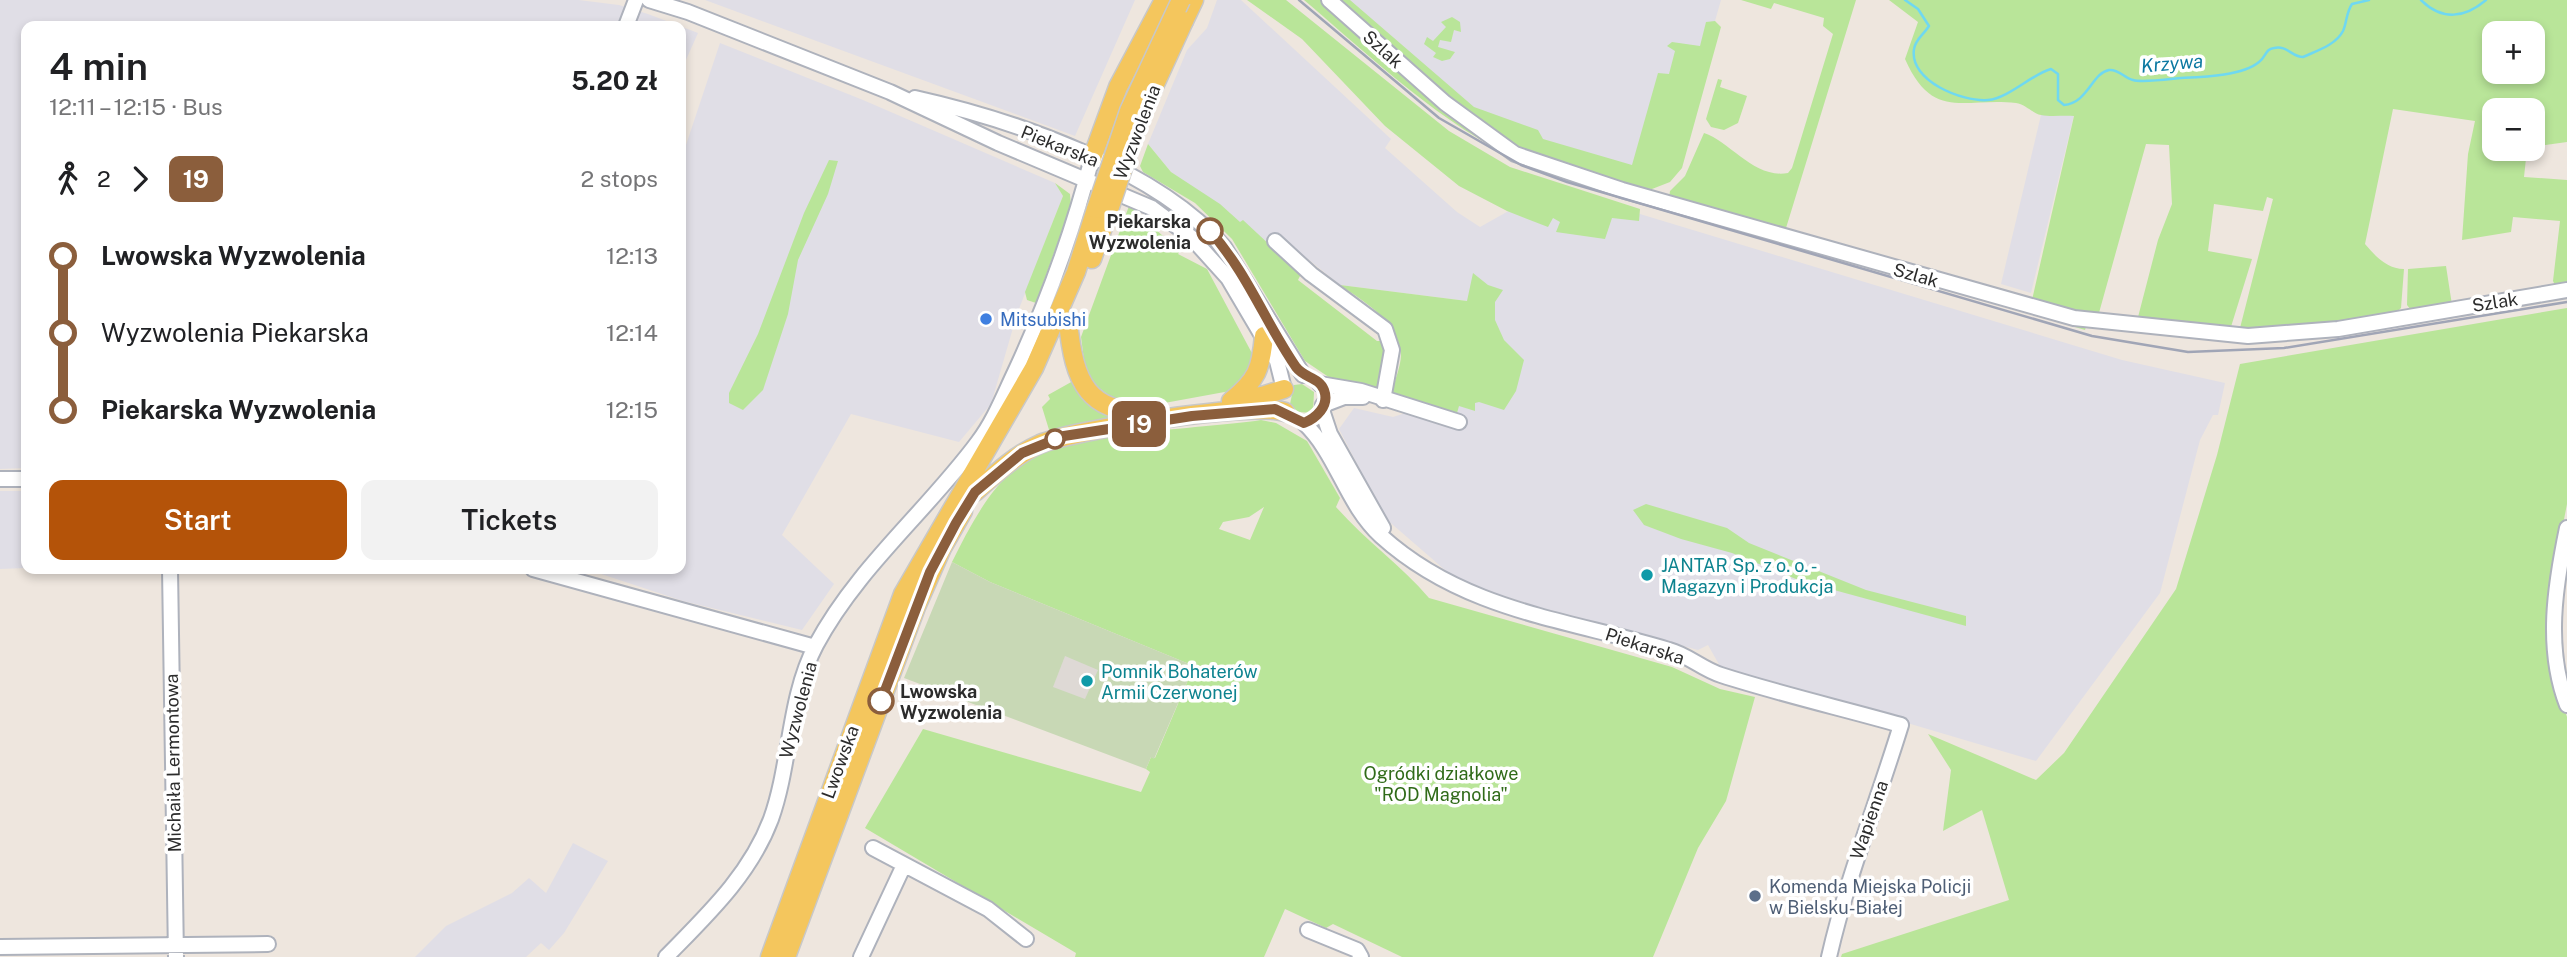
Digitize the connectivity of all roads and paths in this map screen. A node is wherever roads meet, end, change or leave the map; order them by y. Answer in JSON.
{"nodes":[{"id":1,"x":636,"y":0,"type":"edge"},
{"id":2,"x":649,"y":0,"type":"edge"},
{"id":3,"x":1164,"y":0,"type":"edge"},
{"id":4,"x":1181,"y":0,"type":"edge"},
{"id":5,"x":1194,"y":0,"type":"edge"},
{"id":6,"x":1329,"y":0,"type":"edge"},
{"id":7,"x":628,"y":21,"type":"edge"},
{"id":8,"x":890,"y":92,"type":"junction"},
{"id":9,"x":1092,"y":158,"type":"junction"},
{"id":10,"x":1086,"y":178,"type":"junction"},
{"id":11,"x":1102,"y":211,"type":"junction"},
{"id":12,"x":1275,"y":242,"type":"dead end"},
{"id":13,"x":2567,"y":290,"type":"edge"},
{"id":14,"x":1068,"y":322,"type":"junction"},
{"id":15,"x":1264,"y":336,"type":"junction"},
{"id":16,"x":1303,"y":375,"type":"junction"},
{"id":17,"x":1320,"y":384,"type":"junction"},
{"id":18,"x":1284,"y":389,"type":"junction"},
{"id":19,"x":1383,"y":400,"type":"junction"},
{"id":20,"x":1231,"y":401,"type":"junction"},
{"id":21,"x":1323,"y":407,"type":"junction"},
{"id":22,"x":1285,"y":412,"type":"junction"},
{"id":23,"x":1460,"y":422,"type":"dead end"},
{"id":24,"x":1304,"y":423,"type":"junction"},
{"id":25,"x":979,"y":441,"type":"junction"},
{"id":26,"x":981,"y":461,"type":"joint"},
{"id":27,"x":21,"y":479,"type":"edge"},
{"id":28,"x":0,"y":480,"type":"edge"},
{"id":29,"x":975,"y":492,"type":"junction"},
{"id":30,"x":2567,"y":528,"type":"edge"},
{"id":31,"x":1399,"y":548,"type":"junction"},
{"id":32,"x":919,"y":562,"type":"junction"},
{"id":33,"x":170,"y":574,"type":"edge"},
{"id":34,"x":551,"y":574,"type":"edge"},
{"id":35,"x":815,"y":647,"type":"junction"},
{"id":36,"x":2567,"y":705,"type":"edge"},
{"id":37,"x":1901,"y":725,"type":"joint"},
{"id":38,"x":873,"y":848,"type":"dead end"},
{"id":39,"x":904,"y":864,"type":"junction"},
{"id":40,"x":1308,"y":930,"type":"dead end"},
{"id":41,"x":1026,"y":939,"type":"dead end"},
{"id":42,"x":268,"y":944,"type":"dead end"},
{"id":43,"x":0,"y":947,"type":"edge"},
{"id":44,"x":94,"y":952,"type":"edge"},
{"id":45,"x":176,"y":952,"type":"edge"},
{"id":46,"x":666,"y":957,"type":"edge"},
{"id":47,"x":770,"y":957,"type":"edge"},
{"id":48,"x":786,"y":957,"type":"edge"},
{"id":49,"x":861,"y":957,"type":"edge"},
{"id":50,"x":1361,"y":957,"type":"edge"},
{"id":51,"x":1829,"y":957,"type":"edge"}],
"edges":[{"from":1,"to":7,"type":"street"},
{"from":2,"to":8,"type":"street","name":"Piekarska"},
{"from":3,"to":9,"type":"main road"},
{"from":4,"to":11,"type":"main road","name":"Wyzwolenia","bridge":true},
{"from":5,"to":11,"type":"main road","name":"Wyzwolenia","bridge":true},
{"from":6,"to":13,"type":"street","name":"Szlak"},
{"from":8,"to":9,"type":"street","name":"Piekarska"},
{"from":8,"to":10,"type":"street","name":"Piekarska"},
{"from":9,"to":10,"type":"street","name":"Wyzwolenia"},
{"from":9,"to":16,"type":"street","name":"Piekarska"},
{"from":10,"to":15,"type":"street","name":"Piekarska"},
{"from":10,"to":25,"type":"street","name":"Wyzwolenia"},
{"from":11,"to":14,"type":"main road","name":"Wyzwolenia"},
{"from":11,"to":26,"type":"main road","name":"Wyzwolenia"},
{"from":12,"to":19,"type":"street"},
{"from":14,"to":20,"type":"main road"},
{"from":14,"to":29,"type":"main road","name":"Wyzwolenia"},
{"from":15,"to":18,"type":"street","name":"Piekarska"},
{"from":15,"to":20,"type":"main road"},
{"from":16,"to":17,"type":"street"},
{"from":16,"to":18,"type":"street"},
{"from":17,"to":19,"type":"street"},
{"from":17,"to":21,"type":"street"},
{"from":18,"to":20,"type":"main road"},
{"from":18,"to":22,"type":"street"},
{"from":19,"to":21,"type":"street"},
{"from":19,"to":23,"type":"street"},
{"from":21,"to":24,"type":"street"},
{"from":21,"to":31,"type":"street","name":"Piekarska"},
{"from":22,"to":24,"type":"street"},
{"from":22,"to":29,"type":"main road"},
{"from":24,"to":31,"type":"street","name":"Piekarska"},
{"from":25,"to":32,"type":"main road"},
{"from":25,"to":35,"type":"street","name":"Wyzwolenia"},
{"from":26,"to":32,"type":"main road","name":"Lwowska"},
{"from":27,"to":28,"type":"street"},
{"from":29,"to":48,"type":"main road","name":"Lwowska"},
{"from":30,"to":36,"type":"street"},
{"from":31,"to":37,"type":"street","name":"Piekarska"},
{"from":32,"to":47,"type":"main road","name":"Lwowska"},
{"from":33,"to":45,"type":"street","name":"Michaiła Lermontowa"},
{"from":34,"to":35,"type":"street"},
{"from":35,"to":46,"type":"street","name":"Wyzwolenia"},
{"from":37,"to":51,"type":"street","name":"Wapienna"},
{"from":38,"to":39,"type":"street"},
{"from":39,"to":41,"type":"street"},
{"from":39,"to":49,"type":"street"},
{"from":40,"to":50,"type":"street"},
{"from":42,"to":45,"type":"street"},
{"from":43,"to":44,"type":"street"},
{"from":44,"to":45,"type":"street"}]}
